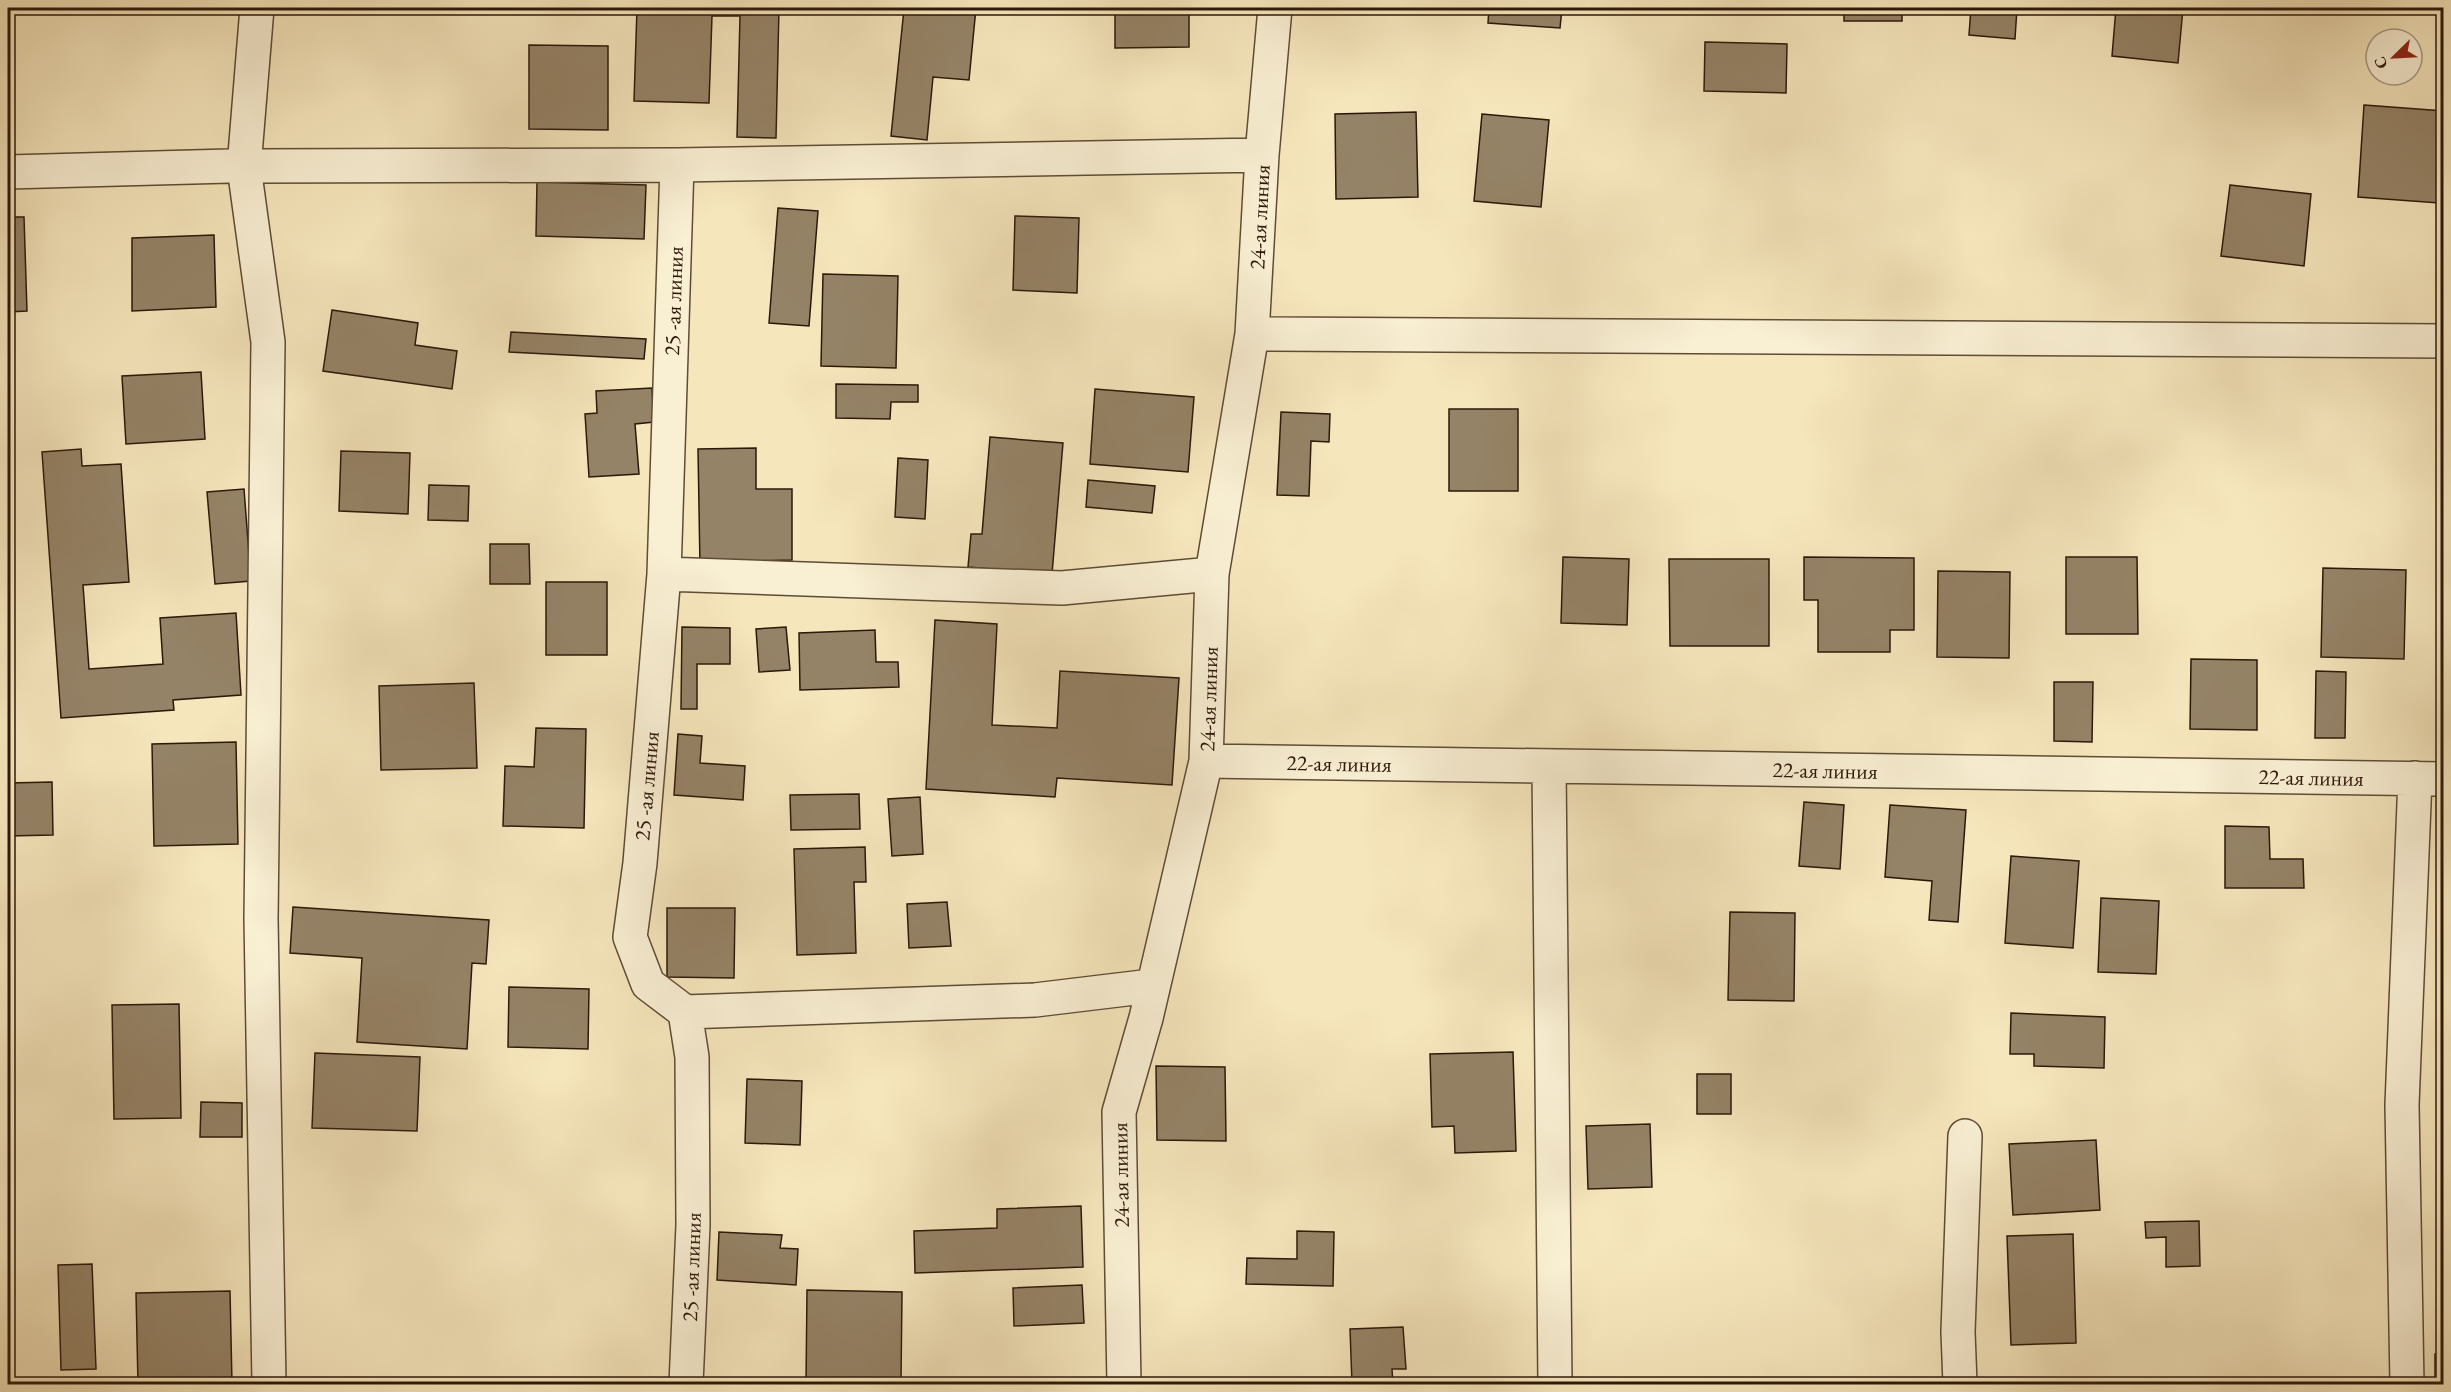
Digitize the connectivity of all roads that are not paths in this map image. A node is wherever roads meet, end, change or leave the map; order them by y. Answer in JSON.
{"nodes":[{"id":1,"x":257,"y":8,"type":"edge"},
{"id":2,"x":1275,"y":8,"type":"edge"},
{"id":3,"x":1262,"y":155,"type":"junction"},
{"id":4,"x":677,"y":165,"type":"junction"},
{"id":5,"x":244,"y":167,"type":"junction"},
{"id":6,"x":8,"y":172,"type":"edge"},
{"id":7,"x":1252,"y":334,"type":"junction"},
{"id":8,"x":2444,"y":340,"type":"edge"},
{"id":9,"x":664,"y":574,"type":"junction"},
{"id":10,"x":1212,"y":574,"type":"junction"},
{"id":11,"x":1206,"y":761,"type":"junction"},
{"id":12,"x":1549,"y":766,"type":"junction"},
{"id":13,"x":2429,"y":779,"type":"edge"},
{"id":14,"x":1151,"y":986,"type":"junction"},
{"id":15,"x":685,"y":1012,"type":"junction"},
{"id":16,"x":1965,"y":1136,"type":"dead end"},
{"id":17,"x":268,"y":1384,"type":"edge"},
{"id":18,"x":686,"y":1384,"type":"edge"},
{"id":19,"x":1124,"y":1384,"type":"edge"},
{"id":20,"x":1555,"y":1384,"type":"edge"},
{"id":21,"x":1960,"y":1384,"type":"edge"},
{"id":22,"x":2407,"y":1384,"type":"edge"}],
"edges":[{"from":1,"to":5,"type":"street"},
{"from":2,"to":3,"type":"street","name":"24-ая линия"},
{"from":3,"to":4,"type":"street"},
{"from":3,"to":7,"type":"street","name":"24-ая линия"},
{"from":4,"to":5,"type":"street"},
{"from":4,"to":9,"type":"street","name":"25 -ая линия"},
{"from":5,"to":6,"type":"street"},
{"from":5,"to":17,"type":"street"},
{"from":7,"to":8,"type":"street"},
{"from":7,"to":10,"type":"street","name":"24-ая линия"},
{"from":9,"to":10,"type":"street"},
{"from":9,"to":15,"type":"street","name":"25 -ая линия"},
{"from":10,"to":11,"type":"street","name":"24-ая линия"},
{"from":11,"to":12,"type":"street","name":"22-ая линия"},
{"from":11,"to":14,"type":"street","name":"24-ая линия"},
{"from":12,"to":13,"type":"street","name":"22-ая линия"},
{"from":12,"to":20,"type":"street"},
{"from":13,"to":22,"type":"street"},
{"from":14,"to":15,"type":"street"},
{"from":14,"to":19,"type":"street","name":"24-ая линия"},
{"from":15,"to":18,"type":"street","name":"25 -ая линия"},
{"from":16,"to":21,"type":"street"}]}
